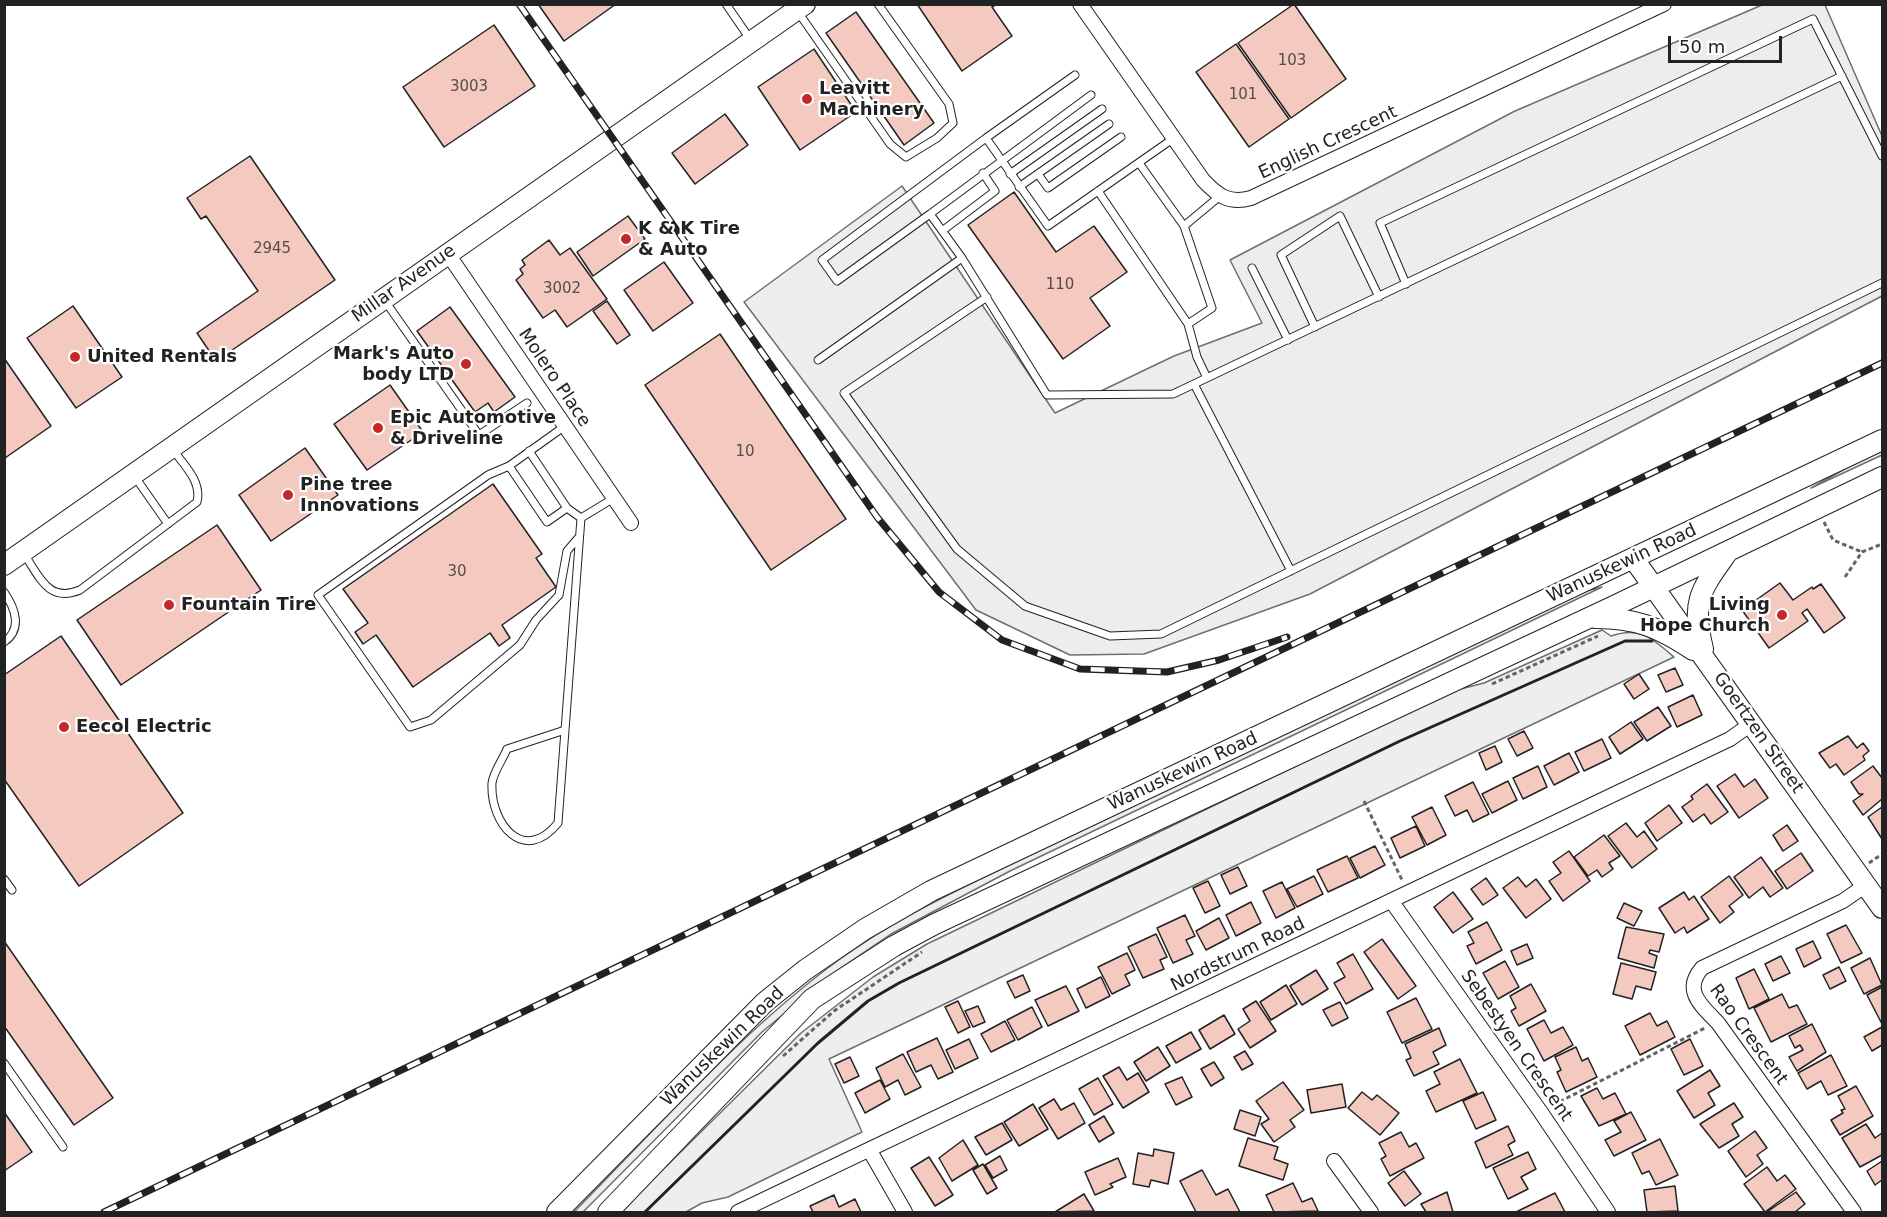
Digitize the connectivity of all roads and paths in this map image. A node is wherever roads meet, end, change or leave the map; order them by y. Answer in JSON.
{"nodes":[{"id":1,"x":726,"y":4,"type":"edge"},
{"id":2,"x":878,"y":4,"type":"edge"},
{"id":3,"x":1080,"y":4,"type":"edge"},
{"id":4,"x":1664,"y":4,"type":"edge"},
{"id":5,"x":801,"y":7,"type":"edge"},
{"id":6,"x":752,"y":41,"type":"junction"},
{"id":7,"x":1075,"y":75,"type":"dead end"},
{"id":8,"x":1842,"y":76,"type":"junction"},
{"id":9,"x":1091,"y":95,"type":"dead end"},
{"id":10,"x":1102,"y":109,"type":"dead end"},
{"id":11,"x":1109,"y":124,"type":"dead end"},
{"id":12,"x":1121,"y":137,"type":"dead end"},
{"id":13,"x":986,"y":138,"type":"junction"},
{"id":14,"x":1174,"y":138,"type":"junction"},
{"id":15,"x":1882,"y":156,"type":"edge"},
{"id":16,"x":1000,"y":160,"type":"junction"},
{"id":17,"x":1139,"y":163,"type":"junction"},
{"id":18,"x":983,"y":173,"type":"junction"},
{"id":19,"x":1010,"y":174,"type":"junction"},
{"id":20,"x":1038,"y":174,"type":"junction"},
{"id":21,"x":1019,"y":187,"type":"junction"},
{"id":22,"x":1098,"y":191,"type":"junction"},
{"id":23,"x":1220,"y":196,"type":"junction"},
{"id":24,"x":930,"y":214,"type":"junction"},
{"id":25,"x":1184,"y":226,"type":"junction"},
{"id":26,"x":942,"y":231,"type":"junction"},
{"id":27,"x":448,"y":254,"type":"junction"},
{"id":28,"x":962,"y":258,"type":"junction"},
{"id":29,"x":1252,"y":268,"type":"dead end"},
{"id":30,"x":1882,"y":283,"type":"edge"},
{"id":31,"x":1406,"y":284,"type":"junction"},
{"id":32,"x":987,"y":297,"type":"junction"},
{"id":33,"x":1379,"y":297,"type":"junction"},
{"id":34,"x":383,"y":299,"type":"junction"},
{"id":35,"x":1188,"y":324,"type":"junction"},
{"id":36,"x":1315,"y":327,"type":"junction"},
{"id":37,"x":1288,"y":340,"type":"junction"},
{"id":38,"x":818,"y":360,"type":"dead end"},
{"id":39,"x":1207,"y":378,"type":"junction"},
{"id":40,"x":1194,"y":384,"type":"junction"},
{"id":41,"x":527,"y":403,"type":"dead end"},
{"id":42,"x":565,"y":426,"type":"junction"},
{"id":43,"x":1882,"y":440,"type":"edge"},
{"id":44,"x":172,"y":448,"type":"junction"},
{"id":45,"x":529,"y":451,"type":"junction"},
{"id":46,"x":509,"y":466,"type":"junction"},
{"id":47,"x":134,"y":474,"type":"junction"},
{"id":48,"x":1882,"y":477,"type":"edge"},
{"id":49,"x":614,"y":498,"type":"junction"},
{"id":50,"x":567,"y":508,"type":"junction"},
{"id":51,"x":581,"y":518,"type":"junction"},
{"id":52,"x":1822,"y":519,"type":"dead end"},
{"id":53,"x":631,"y":523,"type":"dead end"},
{"id":54,"x":168,"y":524,"type":"junction"},
{"id":55,"x":579,"y":537,"type":"junction"},
{"id":56,"x":1882,"y":544,"type":"edge"},
{"id":57,"x":1729,"y":551,"type":"junction"},
{"id":58,"x":22,"y":552,"type":"junction"},
{"id":59,"x":1862,"y":552,"type":"junction"},
{"id":60,"x":1633,"y":558,"type":"junction"},
{"id":61,"x":4,"y":565,"type":"edge"},
{"id":62,"x":1292,"y":570,"type":"junction"},
{"id":63,"x":1845,"y":577,"type":"dead end"},
{"id":64,"x":1653,"y":587,"type":"junction"},
{"id":65,"x":4,"y":592,"type":"edge"},
{"id":66,"x":1588,"y":618,"type":"junction"},
{"id":67,"x":1601,"y":634,"type":"dead end"},
{"id":68,"x":4,"y":642,"type":"edge"},
{"id":69,"x":1705,"y":658,"type":"junction"},
{"id":70,"x":1487,"y":685,"type":"dead end"},
{"id":71,"x":1751,"y":724,"type":"junction"},
{"id":72,"x":565,"y":730,"type":"junction"},
{"id":73,"x":1364,"y":801,"type":"dead end"},
{"id":74,"x":4,"y":879,"type":"edge"},
{"id":75,"x":1866,"y":885,"type":"junction"},
{"id":76,"x":12,"y":890,"type":"dead end"},
{"id":77,"x":1410,"y":893,"type":"junction"},
{"id":78,"x":1392,"y":902,"type":"junction"},
{"id":79,"x":1882,"y":908,"type":"edge"},
{"id":80,"x":926,"y":950,"type":"dead end"},
{"id":81,"x":1703,"y":1028,"type":"dead end"},
{"id":82,"x":777,"y":1062,"type":"dead end"},
{"id":83,"x":4,"y":1063,"type":"edge"},
{"id":84,"x":1553,"y":1105,"type":"dead end"},
{"id":85,"x":63,"y":1147,"type":"dead end"},
{"id":86,"x":870,"y":1151,"type":"junction"},
{"id":87,"x":1334,"y":1161,"type":"dead end"},
{"id":88,"x":557,"y":1212,"type":"edge"},
{"id":89,"x":608,"y":1212,"type":"edge"},
{"id":90,"x":738,"y":1212,"type":"edge"},
{"id":91,"x":905,"y":1212,"type":"edge"},
{"id":92,"x":1371,"y":1212,"type":"edge"},
{"id":93,"x":1608,"y":1212,"type":"edge"},
{"id":94,"x":1854,"y":1212,"type":"edge"}],
"edges":[{"from":1,"to":6,"type":"lane"},
{"from":2,"to":5,"type":"lane"},
{"from":3,"to":14,"type":"street"},
{"from":4,"to":23,"type":"street","name":"English Crescent"},
{"from":5,"to":6,"type":"main road","name":"Millar Avenue"},
{"from":6,"to":27,"type":"main road","name":"Millar Avenue"},
{"from":7,"to":13,"type":"lane"},
{"from":8,"to":15,"type":"lane"},
{"from":8,"to":31,"type":"lane"},
{"from":8,"to":31,"type":"lane"},
{"from":9,"to":16,"type":"lane"},
{"from":10,"to":19,"type":"lane"},
{"from":11,"to":20,"type":"lane"},
{"from":12,"to":20,"type":"lane"},
{"from":13,"to":16,"type":"lane"},
{"from":13,"to":24,"type":"lane"},
{"from":14,"to":17,"type":"lane"},
{"from":14,"to":23,"type":"street"},
{"from":16,"to":18,"type":"lane"},
{"from":16,"to":19,"type":"lane"},
{"from":17,"to":22,"type":"lane"},
{"from":17,"to":25,"type":"lane"},
{"from":18,"to":24,"type":"lane"},
{"from":18,"to":26,"type":"lane"},
{"from":19,"to":21,"type":"lane"},
{"from":20,"to":21,"type":"lane"},
{"from":21,"to":22,"type":"lane"},
{"from":22,"to":35,"type":"lane"},
{"from":23,"to":25,"type":"lane"},
{"from":24,"to":26,"type":"lane"},
{"from":25,"to":35,"type":"lane"},
{"from":26,"to":28,"type":"lane"},
{"from":27,"to":34,"type":"main road","name":"Millar Avenue"},
{"from":27,"to":42,"type":"street","name":"Molero Place"},
{"from":28,"to":32,"type":"lane"},
{"from":28,"to":38,"type":"lane"},
{"from":29,"to":37,"type":"lane"},
{"from":30,"to":62,"type":"lane"},
{"from":31,"to":33,"type":"lane"},
{"from":32,"to":40,"type":"lane"},
{"from":32,"to":62,"type":"lane"},
{"from":33,"to":36,"type":"lane"},
{"from":33,"to":36,"type":"lane"},
{"from":34,"to":41,"type":"lane"},
{"from":34,"to":44,"type":"main road","name":"Millar Avenue"},
{"from":35,"to":39,"type":"lane"},
{"from":36,"to":37,"type":"lane"},
{"from":37,"to":39,"type":"lane"},
{"from":39,"to":40,"type":"lane"},
{"from":40,"to":62,"type":"lane"},
{"from":42,"to":45,"type":"lane"},
{"from":42,"to":49,"type":"street","name":"Molero Place"},
{"from":43,"to":60,"type":"main road","name":"Wanuskewin Road"},
{"from":44,"to":47,"type":"main road","name":"Millar Avenue"},
{"from":44,"to":54,"type":"lane"},
{"from":45,"to":46,"type":"lane"},
{"from":45,"to":50,"type":"lane"},
{"from":46,"to":50,"type":"lane"},
{"from":46,"to":55,"type":"lane"},
{"from":47,"to":54,"type":"lane"},
{"from":47,"to":58,"type":"main road","name":"Millar Avenue"},
{"from":48,"to":57,"type":"main road","name":"Wanuskewin Road"},
{"from":49,"to":51,"type":"lane"},
{"from":49,"to":53,"type":"street","name":"Molero Place"},
{"from":50,"to":51,"type":"lane"},
{"from":51,"to":55,"type":"lane"},
{"from":52,"to":59,"type":"path"},
{"from":54,"to":58,"type":"lane"},
{"from":55,"to":72,"type":"lane"},
{"from":56,"to":59,"type":"path"},
{"from":57,"to":64,"type":"main road","name":"Wanuskewin Road"},
{"from":57,"to":69,"type":"main road"},
{"from":58,"to":61,"type":"main road","name":"Millar Avenue"},
{"from":59,"to":63,"type":"path"},
{"from":60,"to":64,"type":"main road","name":"Goertzen Street"},
{"from":60,"to":88,"type":"main road","name":"Wanuskewin Road"},
{"from":64,"to":66,"type":"main road","name":"Wanuskewin Road"},
{"from":64,"to":69,"type":"main road","name":"Goertzen Street"},
{"from":65,"to":68,"type":"lane"},
{"from":66,"to":69,"type":"main road"},
{"from":66,"to":89,"type":"main road","name":"Wanuskewin Road"},
{"from":67,"to":70,"type":"path"},
{"from":69,"to":71,"type":"main road","name":"Goertzen Street"},
{"from":71,"to":75,"type":"main road","name":"Goertzen Street"},
{"from":71,"to":77,"type":"street","name":"Nordstrum Road"},
{"from":72,"to":72,"type":"lane"},
{"from":73,"to":77,"type":"path"},
{"from":74,"to":76,"type":"lane"},
{"from":75,"to":79,"type":"main road","name":"Goertzen Street"},
{"from":75,"to":94,"type":"street","name":"Rao Crescent"},
{"from":77,"to":78,"type":"street","name":"Nordstrum Road"},
{"from":78,"to":86,"type":"street","name":"Nordstrum Road"},
{"from":78,"to":93,"type":"street","name":"Sebestyen Crescent"},
{"from":80,"to":82,"type":"path"},
{"from":81,"to":84,"type":"path"},
{"from":83,"to":85,"type":"lane"},
{"from":86,"to":90,"type":"street","name":"Nordstrum Road"},
{"from":86,"to":91,"type":"street"},
{"from":87,"to":92,"type":"street"}]}
